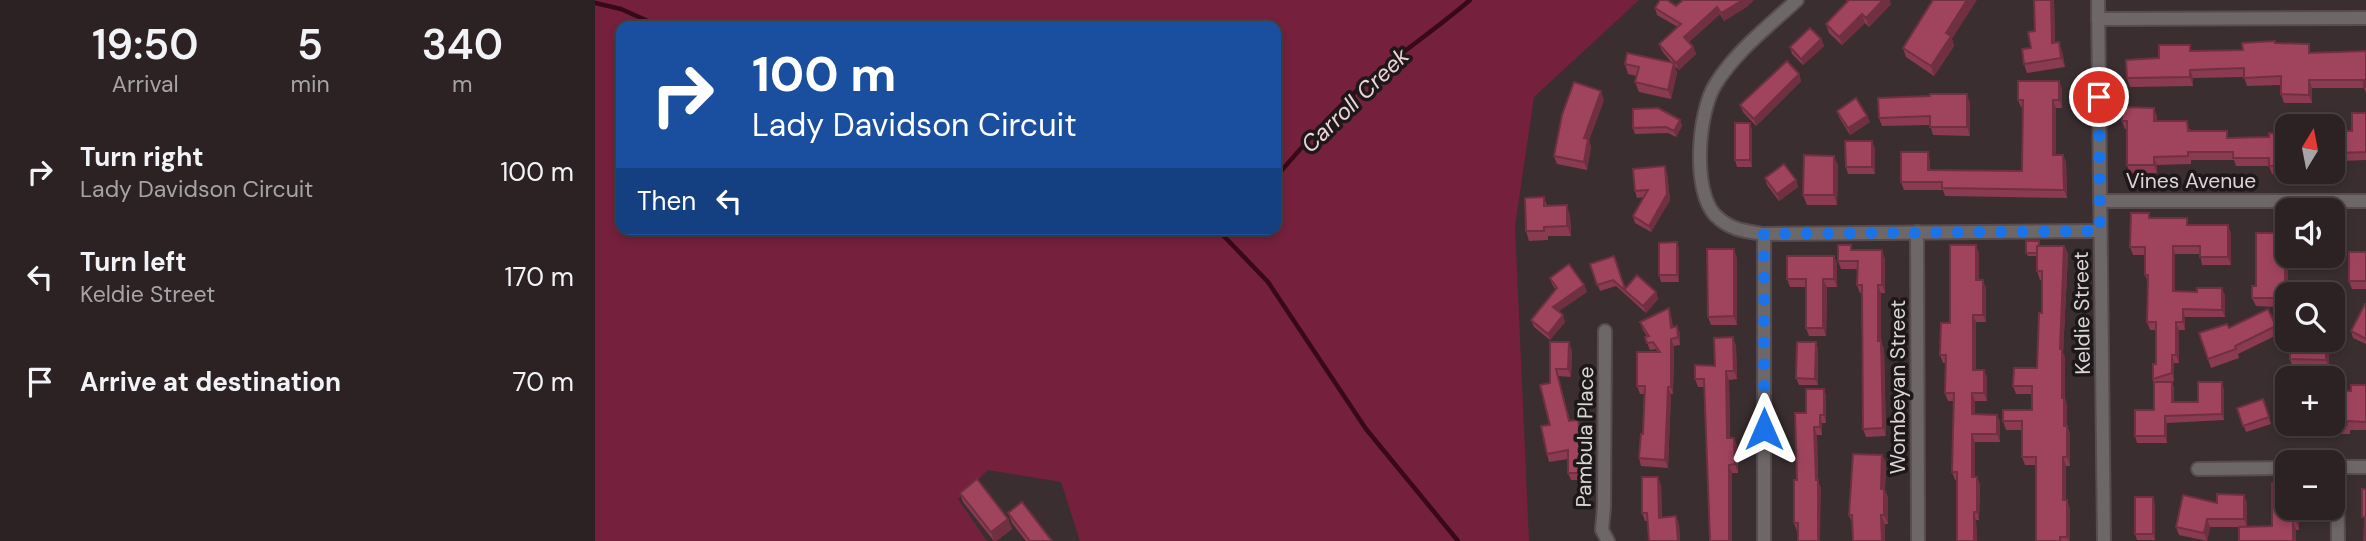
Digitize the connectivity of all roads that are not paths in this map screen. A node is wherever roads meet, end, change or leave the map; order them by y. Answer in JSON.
{"nodes":[{"id":1,"x":1797,"y":0,"type":"edge"},
{"id":2,"x":2098,"y":0,"type":"edge"},
{"id":3,"x":2366,"y":18,"type":"edge"},
{"id":4,"x":2098,"y":19,"type":"junction"},
{"id":5,"x":2100,"y":201,"type":"junction"},
{"id":6,"x":2366,"y":201,"type":"edge"},
{"id":7,"x":2100,"y":231,"type":"junction"},
{"id":8,"x":1917,"y":232,"type":"junction"},
{"id":9,"x":1764,"y":234,"type":"junction"},
{"id":10,"x":1605,"y":331,"type":"dead end"},
{"id":11,"x":2345,"y":467,"type":"edge"},
{"id":12,"x":2366,"y":467,"type":"edge"},
{"id":13,"x":2275,"y":468,"type":"edge"},
{"id":14,"x":2198,"y":469,"type":"dead end"},
{"id":15,"x":2337,"y":520,"type":"edge"},
{"id":16,"x":1608,"y":541,"type":"edge"},
{"id":17,"x":1763,"y":541,"type":"edge"},
{"id":18,"x":1917,"y":541,"type":"edge"},
{"id":19,"x":2103,"y":541,"type":"edge"},
{"id":20,"x":2338,"y":541,"type":"edge"}],
"edges":[{"from":1,"to":9,"type":"street"},
{"from":2,"to":4,"type":"street","name":"Keldie Street"},
{"from":3,"to":4,"type":"street"},
{"from":4,"to":5,"type":"street","name":"Keldie Street"},
{"from":5,"to":6,"type":"street","name":"Vines Avenue"},
{"from":5,"to":7,"type":"street","name":"Keldie Street"},
{"from":7,"to":8,"type":"street"},
{"from":7,"to":19,"type":"street","name":"Keldie Street"},
{"from":8,"to":9,"type":"street"},
{"from":8,"to":18,"type":"street","name":"Wombeyan Street"},
{"from":9,"to":17,"type":"street"},
{"from":10,"to":16,"type":"street","name":"Pambula Place"},
{"from":11,"to":12,"type":"street"},
{"from":13,"to":14,"type":"street"},
{"from":15,"to":20,"type":"street"}]}
